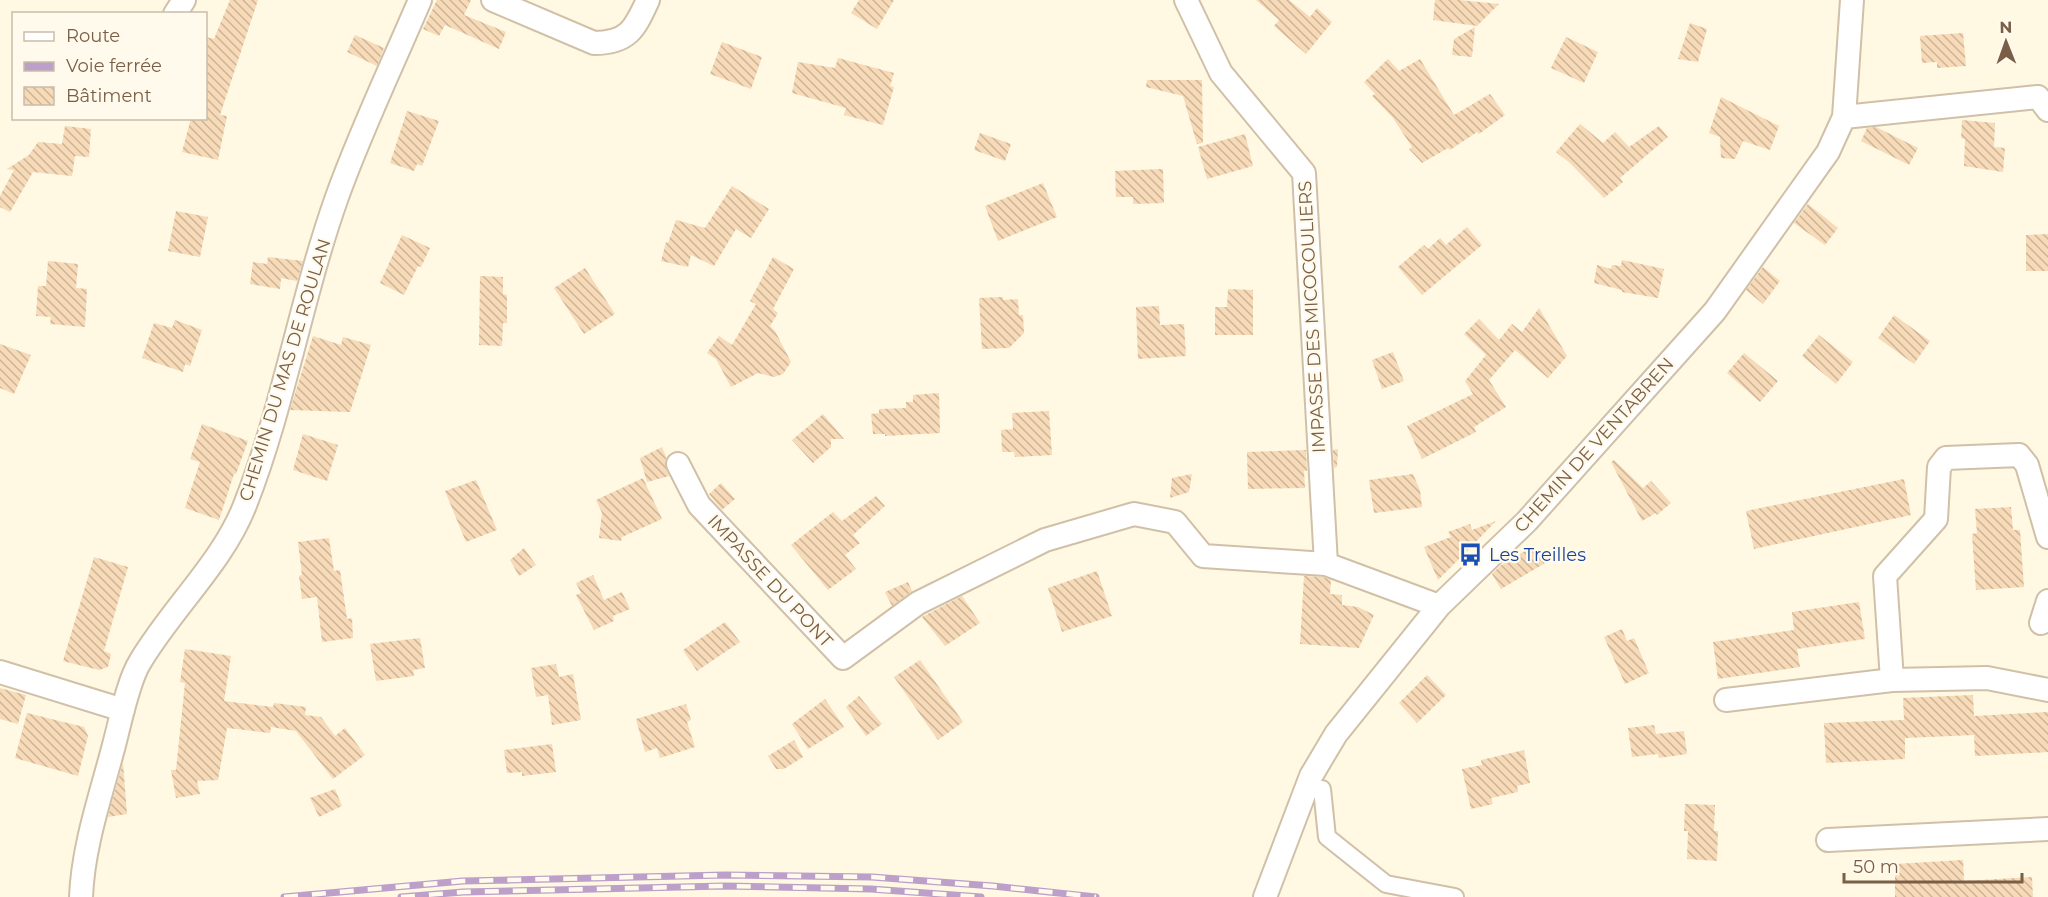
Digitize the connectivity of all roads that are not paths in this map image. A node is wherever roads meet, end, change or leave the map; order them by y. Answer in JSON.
{"nodes":[{"id":1,"x":420,"y":0,"type":"edge"},
{"id":2,"x":493,"y":0,"type":"edge"},
{"id":3,"x":648,"y":0,"type":"edge"},
{"id":4,"x":1186,"y":0,"type":"edge"},
{"id":5,"x":1852,"y":0,"type":"edge"},
{"id":6,"x":2048,"y":110,"type":"edge"},
{"id":7,"x":1844,"y":117,"type":"junction"},
{"id":8,"x":678,"y":464,"type":"dead end"},
{"id":9,"x":2048,"y":537,"type":"edge"},
{"id":10,"x":1326,"y":564,"type":"junction"},
{"id":11,"x":2048,"y":601,"type":"edge"},
{"id":12,"x":1439,"y":606,"type":"junction"},
{"id":13,"x":2041,"y":623,"type":"dead end"},
{"id":14,"x":0,"y":672,"type":"edge"},
{"id":15,"x":1892,"y":680,"type":"junction"},
{"id":16,"x":2048,"y":690,"type":"edge"},
{"id":17,"x":1726,"y":700,"type":"dead end"},
{"id":18,"x":123,"y":710,"type":"junction"},
{"id":19,"x":1322,"y":789,"type":"dead end"},
{"id":20,"x":2048,"y":829,"type":"edge"},
{"id":21,"x":1828,"y":840,"type":"dead end"},
{"id":22,"x":81,"y":897,"type":"edge"},
{"id":23,"x":1265,"y":897,"type":"edge"},
{"id":24,"x":1455,"y":897,"type":"edge"}],
"edges":[{"from":1,"to":18,"type":"street","name":"CHEMIN DU MAS DE ROULAN"},
{"from":2,"to":3,"type":"street"},
{"from":4,"to":10,"type":"street","name":"IMPASSE DES MICOCOULIERS"},
{"from":5,"to":7,"type":"street","name":"CHEMIN DE VENTABREN"},
{"from":6,"to":7,"type":"street"},
{"from":7,"to":12,"type":"street","name":"CHEMIN DE VENTABREN"},
{"from":8,"to":10,"type":"street","name":"IMPASSE DU PONT"},
{"from":9,"to":15,"type":"street"},
{"from":10,"to":12,"type":"street","name":"IMPASSE DU PONT"},
{"from":11,"to":13,"type":"street"},
{"from":12,"to":23,"type":"street","name":"CHEMIN DE VENTABREN"},
{"from":14,"to":18,"type":"street"},
{"from":15,"to":16,"type":"street"},
{"from":15,"to":17,"type":"street"},
{"from":18,"to":22,"type":"street","name":"CHEMIN DU MAS DE ROULAN"},
{"from":19,"to":24,"type":"street"},
{"from":20,"to":21,"type":"street"}]}
